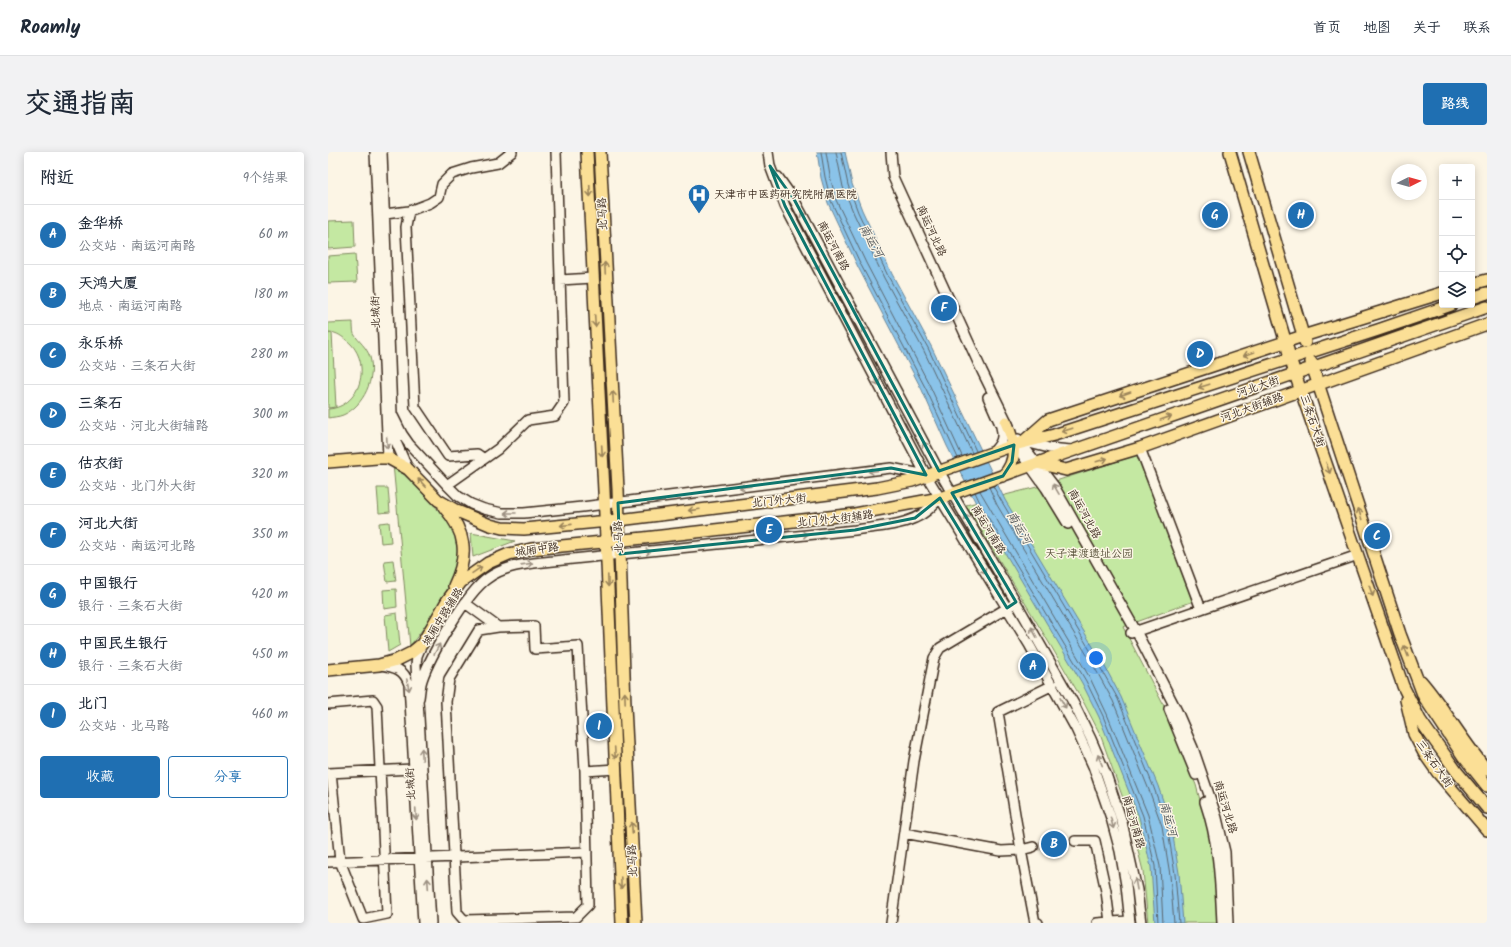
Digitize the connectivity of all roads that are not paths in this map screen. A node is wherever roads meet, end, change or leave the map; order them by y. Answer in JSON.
{"nodes":[{"id":1,"x":375,"y":152,"type":"edge"},
{"id":2,"x":382,"y":152,"type":"edge"},
{"id":3,"x":512,"y":152,"type":"edge"},
{"id":4,"x":556,"y":152,"type":"edge"},
{"id":5,"x":587,"y":152,"type":"edge"},
{"id":6,"x":600,"y":152,"type":"edge"},
{"id":7,"x":768,"y":152,"type":"edge"},
{"id":8,"x":885,"y":152,"type":"edge"},
{"id":9,"x":891,"y":152,"type":"edge"},
{"id":10,"x":1230,"y":152,"type":"edge"},
{"id":11,"x":1249,"y":152,"type":"edge"},
{"id":12,"x":770,"y":166,"type":"junction"},
{"id":13,"x":409,"y":211,"type":"junction"},
{"id":14,"x":385,"y":214,"type":"junction"},
{"id":15,"x":593,"y":278,"type":"junction"},
{"id":16,"x":560,"y":280,"type":"junction"},
{"id":17,"x":1487,"y":280,"type":"edge"},
{"id":18,"x":1475,"y":283,"type":"edge"},
{"id":19,"x":1487,"y":293,"type":"edge"},
{"id":20,"x":1439,"y":294,"type":"edge"},
{"id":21,"x":1475,"y":297,"type":"edge"},
{"id":22,"x":1487,"y":307,"type":"edge"},
{"id":23,"x":1442,"y":308,"type":"edge"},
{"id":24,"x":1487,"y":324,"type":"edge"},
{"id":25,"x":1305,"y":335,"type":"junction"},
{"id":26,"x":1357,"y":336,"type":"junction"},
{"id":27,"x":1281,"y":343,"type":"junction"},
{"id":28,"x":1308,"y":352,"type":"junction"},
{"id":29,"x":1254,"y":369,"type":"junction"},
{"id":30,"x":1302,"y":372,"type":"junction"},
{"id":31,"x":1260,"y":386,"type":"junction"},
{"id":32,"x":1301,"y":391,"type":"junction"},
{"id":33,"x":392,"y":414,"type":"junction"},
{"id":34,"x":1003,"y":423,"type":"junction"},
{"id":35,"x":1019,"y":441,"type":"junction"},
{"id":36,"x":1140,"y":448,"type":"junction"},
{"id":37,"x":1074,"y":450,"type":"junction"},
{"id":38,"x":993,"y":452,"type":"junction"},
{"id":39,"x":388,"y":458,"type":"junction"},
{"id":40,"x":484,"y":459,"type":"junction"},
{"id":41,"x":328,"y":462,"type":"edge"},
{"id":42,"x":1034,"y":464,"type":"junction"},
{"id":43,"x":408,"y":469,"type":"junction"},
{"id":44,"x":945,"y":469,"type":"junction"},
{"id":45,"x":926,"y":475,"type":"junction"},
{"id":46,"x":1003,"y":476,"type":"junction"},
{"id":47,"x":447,"y":486,"type":"junction"},
{"id":48,"x":956,"y":492,"type":"junction"},
{"id":49,"x":940,"y":498,"type":"junction"},
{"id":50,"x":438,"y":500,"type":"junction"},
{"id":51,"x":618,"y":503,"type":"junction"},
{"id":52,"x":604,"y":504,"type":"junction"},
{"id":53,"x":619,"y":520,"type":"junction"},
{"id":54,"x":605,"y":522,"type":"junction"},
{"id":55,"x":620,"y":541,"type":"junction"},
{"id":56,"x":606,"y":542,"type":"junction"},
{"id":57,"x":620,"y":554,"type":"junction"},
{"id":58,"x":1358,"y":555,"type":"junction"},
{"id":59,"x":606,"y":556,"type":"junction"},
{"id":60,"x":447,"y":601,"type":"junction"},
{"id":61,"x":1016,"y":602,"type":"junction"},
{"id":62,"x":465,"y":603,"type":"junction"},
{"id":63,"x":1007,"y":608,"type":"junction"},
{"id":64,"x":1200,"y":609,"type":"junction"},
{"id":65,"x":498,"y":627,"type":"junction"},
{"id":66,"x":1134,"y":632,"type":"junction"},
{"id":67,"x":422,"y":644,"type":"junction"},
{"id":68,"x":379,"y":665,"type":"junction"},
{"id":69,"x":328,"y":670,"type":"edge"},
{"id":70,"x":1415,"y":673,"type":"junction"},
{"id":71,"x":1053,"y":685,"type":"junction"},
{"id":72,"x":1403,"y":686,"type":"junction"},
{"id":73,"x":419,"y":698,"type":"junction"},
{"id":74,"x":328,"y":704,"type":"edge"},
{"id":75,"x":414,"y":769,"type":"junction"},
{"id":76,"x":616,"y":769,"type":"junction"},
{"id":77,"x":1487,"y":770,"type":"edge"},
{"id":78,"x":381,"y":771,"type":"junction"},
{"id":79,"x":585,"y":771,"type":"junction"},
{"id":80,"x":329,"y":773,"type":"edge"},
{"id":81,"x":1487,"y":786,"type":"edge"},
{"id":82,"x":631,"y":807,"type":"junction"},
{"id":83,"x":618,"y":808,"type":"junction"},
{"id":84,"x":1487,"y":808,"type":"edge"},
{"id":85,"x":1487,"y":830,"type":"edge"},
{"id":86,"x":904,"y":833,"type":"junction"},
{"id":87,"x":1075,"y":841,"type":"tunnel mouth"},
{"id":88,"x":1033,"y":847,"type":"tunnel mouth"},
{"id":89,"x":1021,"y":850,"type":"junction"},
{"id":90,"x":587,"y":852,"type":"junction"},
{"id":91,"x":454,"y":857,"type":"junction"},
{"id":92,"x":385,"y":858,"type":"junction"},
{"id":93,"x":423,"y":858,"type":"junction"},
{"id":94,"x":340,"y":861,"type":"junction"},
{"id":95,"x":328,"y":862,"type":"edge"},
{"id":96,"x":525,"y":921,"type":"edge"},
{"id":97,"x":1110,"y":922,"type":"edge"},
{"id":98,"x":1130,"y":922,"type":"edge"},
{"id":99,"x":423,"y":923,"type":"edge"},
{"id":100,"x":431,"y":923,"type":"edge"},
{"id":101,"x":622,"y":923,"type":"edge"},
{"id":102,"x":636,"y":923,"type":"edge"},
{"id":103,"x":891,"y":923,"type":"edge"},
{"id":104,"x":1038,"y":923,"type":"edge"},
{"id":105,"x":1098,"y":923,"type":"edge"},
{"id":106,"x":1141,"y":923,"type":"edge"},
{"id":107,"x":1222,"y":923,"type":"edge"},
{"id":108,"x":1228,"y":923,"type":"edge"}],
"edges":[{"from":1,"to":39,"type":"street","name":"北城街","one_way":true},
{"from":2,"to":14,"type":"street","name":"北城街"},
{"from":3,"to":13,"type":"street"},
{"from":4,"to":16,"type":"street"},
{"from":5,"to":15,"type":"main road","name":"北马路","one_way":true},
{"from":51,"to":6,"type":"main road","name":"北马路","one_way":true},
{"from":7,"to":12,"type":"street","name":"南运河南路"},
{"from":8,"to":34,"type":"street","name":"南运河北路"},
{"from":9,"to":34,"type":"street","name":"南运河北路"},
{"from":10,"to":27,"type":"main road","name":"三条石大街"},
{"from":11,"to":25,"type":"main road","name":"三条石大街"},
{"from":44,"to":12,"type":"street","name":"南运河南路","one_way":true},
{"from":12,"to":45,"type":"street","name":"南运河南路","one_way":true},
{"from":13,"to":14,"type":"street"},
{"from":13,"to":40,"type":"street"},
{"from":14,"to":33,"type":"street","name":"北城街"},
{"from":15,"to":16,"type":"street"},
{"from":15,"to":52,"type":"main road","name":"北马路","one_way":true},
{"from":16,"to":40,"type":"street"},
{"from":17,"to":18,"type":"main road"},
{"from":19,"to":21,"type":"main road"},
{"from":20,"to":25,"type":"main road"},
{"from":22,"to":30,"type":"main road","name":"河北大街"},
{"from":23,"to":26,"type":"main road","name":"河北大街"},
{"from":24,"to":30,"type":"main road"},
{"from":25,"to":26,"type":"main road"},
{"from":25,"to":27,"type":"main road"},
{"from":25,"to":28,"type":"main road","name":"三条石大街"},
{"from":25,"to":30,"type":"main road"},
{"from":26,"to":28,"type":"main road","name":"河北大街"},
{"from":27,"to":29,"type":"main road"},
{"from":27,"to":30,"type":"main road","name":"三条石大街"},
{"from":27,"to":35,"type":"main road","one_way":true},
{"from":28,"to":30,"type":"main road","name":"河北大街"},
{"from":28,"to":30,"type":"main road","name":"三条石大街"},
{"from":29,"to":30,"type":"main road","name":"河北大街"},
{"from":29,"to":35,"type":"main road","name":"河北大街","one_way":true},
{"from":30,"to":31,"type":"main road"},
{"from":30,"to":31,"type":"main road"},
{"from":30,"to":32,"type":"main road","name":"三条石大街"},
{"from":70,"to":30,"type":"main road","name":"三条石大街","one_way":true},
{"from":37,"to":31,"type":"main road","name":"河北大街","one_way":true},
{"from":32,"to":36,"type":"main road","name":"河北大街辅路"},
{"from":32,"to":58,"type":"main road","name":"三条石大街","one_way":true},
{"from":33,"to":43,"type":"street","name":"北城街"},
{"from":33,"to":47,"type":"street"},
{"from":34,"to":35,"type":"main road"},
{"from":34,"to":38,"type":"street"},
{"from":35,"to":37,"type":"street"},
{"from":35,"to":38,"type":"main road","name":"河北大街"},
{"from":35,"to":42,"type":"street","name":"南运河北路"},
{"from":35,"to":46,"type":"main road"},
{"from":42,"to":36,"type":"main road","name":"河北大街辅路","one_way":true},
{"from":36,"to":64,"type":"street"},
{"from":37,"to":42,"type":"main road","name":"河北大街"},
{"from":38,"to":44,"type":"main road","name":"河北大街"},
{"from":39,"to":41,"type":"main road"},
{"from":39,"to":43,"type":"main road","name":"城厢中路"},
{"from":40,"to":47,"type":"street"},
{"from":42,"to":46,"type":"main road","name":"河北大街"},
{"from":42,"to":66,"type":"street","name":"南运河北路"},
{"from":50,"to":43,"type":"main road","name":"城厢中路","one_way":true},
{"from":44,"to":45,"type":"main road","name":"北门外大街"},
{"from":44,"to":48,"type":"street","name":"南运河南路"},
{"from":45,"to":49,"type":"street","name":"南运河南路"},
{"from":45,"to":51,"type":"street","one_way":true},
{"from":45,"to":53,"type":"main road","name":"北门外大街","one_way":true},
{"from":46,"to":48,"type":"main road","name":"河北大街"},
{"from":52,"to":47,"type":"street","one_way":true},
{"from":48,"to":49,"type":"main road","name":"北门外大街"},
{"from":61,"to":48,"type":"street","name":"南运河南路","one_way":true},
{"from":49,"to":55,"type":"main road","name":"北门外大街"},
{"from":57,"to":49,"type":"street","name":"北门外大街辅路","one_way":true},
{"from":49,"to":63,"type":"street","name":"南运河南路","one_way":true},
{"from":54,"to":50,"type":"main road","name":"城厢中路","one_way":true},
{"from":50,"to":60,"type":"main road","name":"城厢中路"},
{"from":51,"to":52,"type":"street"},
{"from":51,"to":53,"type":"main road","name":"北马路"},
{"from":52,"to":54,"type":"main road","name":"北马路"},
{"from":53,"to":54,"type":"main road","name":"北门外大街"},
{"from":53,"to":55,"type":"main road","name":"北马路"},
{"from":54,"to":56,"type":"main road","name":"北马路"},
{"from":55,"to":56,"type":"main road","name":"城厢中路"},
{"from":55,"to":57,"type":"main road","name":"北马路"},
{"from":56,"to":59,"type":"main road","name":"北马路"},
{"from":60,"to":56,"type":"main road","name":"城厢中路","one_way":true},
{"from":57,"to":59,"type":"street","name":"北门外大街辅路"},
{"from":82,"to":57,"type":"main road","name":"北马路","one_way":true},
{"from":58,"to":64,"type":"street"},
{"from":58,"to":72,"type":"main road","name":"三条石大街","one_way":true},
{"from":62,"to":59,"type":"street","name":"城厢中路辅路","one_way":true},
{"from":59,"to":76,"type":"main road","name":"北马路","one_way":true},
{"from":60,"to":67,"type":"main road","name":"城厢中路"},
{"from":61,"to":63,"type":"street"},
{"from":106,"to":61,"type":"street","name":"南运河南路","one_way":true},
{"from":62,"to":65,"type":"street"},
{"from":73,"to":62,"type":"street","name":"城厢中路辅路","one_way":true},
{"from":63,"to":71,"type":"street","name":"南运河南路"},
{"from":63,"to":86,"type":"street"},
{"from":64,"to":66,"type":"street"},
{"from":65,"to":79,"type":"street"},
{"from":65,"to":91,"type":"street"},
{"from":66,"to":107,"type":"street","name":"南运河北路"},
{"from":66,"to":108,"type":"street","name":"南运河北路"},
{"from":67,"to":68,"type":"main road","name":"城厢中路"},
{"from":67,"to":73,"type":"street","name":"北城街"},
{"from":68,"to":69,"type":"main road","name":"城厢中路"},
{"from":68,"to":75,"type":"street","name":"北城街","one_way":true},
{"from":70,"to":77,"type":"main road","name":"三条石大街"},
{"from":70,"to":81,"type":"main road","name":"三条石大街"},
{"from":71,"to":89,"type":"street"},
{"from":71,"to":98,"type":"street","name":"南运河南路","one_way":true},
{"from":72,"to":84,"type":"main road","name":"三条石大街"},
{"from":72,"to":85,"type":"main road","name":"三条石大街"},
{"from":93,"to":73,"type":"street","name":"北城街","one_way":true},
{"from":74,"to":78,"type":"street"},
{"from":75,"to":78,"type":"street"},
{"from":75,"to":93,"type":"street","name":"北城街","one_way":true},
{"from":76,"to":79,"type":"street"},
{"from":76,"to":83,"type":"main road","name":"北马路"},
{"from":78,"to":80,"type":"street"},
{"from":78,"to":92,"type":"street"},
{"from":79,"to":90,"type":"street"},
{"from":80,"to":94,"type":"street"},
{"from":82,"to":83,"type":"main road"},
{"from":102,"to":82,"type":"main road","name":"北马路","one_way":true},
{"from":83,"to":101,"type":"main road","name":"北马路","one_way":true},
{"from":86,"to":89,"type":"street"},
{"from":86,"to":103,"type":"street"},
{"from":87,"to":97,"type":"street"},
{"from":88,"to":89,"type":"street"},
{"from":89,"to":104,"type":"street"},
{"from":90,"to":91,"type":"street"},
{"from":90,"to":96,"type":"street"},
{"from":91,"to":93,"type":"street"},
{"from":91,"to":96,"type":"street"},
{"from":92,"to":93,"type":"street"},
{"from":92,"to":94,"type":"street"},
{"from":92,"to":94,"type":"street"},
{"from":93,"to":99,"type":"street","name":"北城街"},
{"from":100,"to":93,"type":"street","name":"北城街","one_way":true},
{"from":94,"to":95,"type":"street"},
{"from":97,"to":98,"type":"street"},
{"from":97,"to":105,"type":"street"}]}
